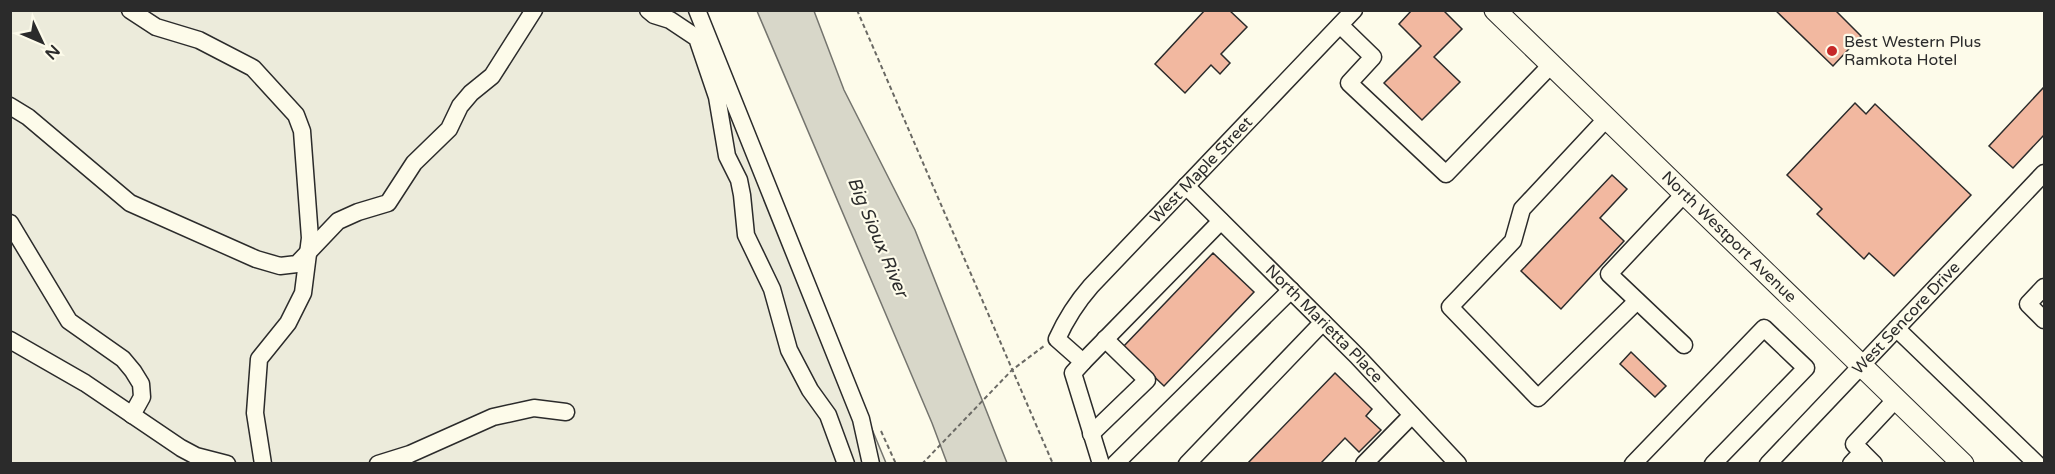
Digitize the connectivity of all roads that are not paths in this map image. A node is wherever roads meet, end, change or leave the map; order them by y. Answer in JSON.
{"nodes":[{"id":1,"x":130,"y":10,"type":"edge"},
{"id":2,"x":534,"y":10,"type":"edge"},
{"id":3,"x":648,"y":10,"type":"edge"},
{"id":4,"x":697,"y":10,"type":"edge"},
{"id":5,"x":1354,"y":10,"type":"edge"},
{"id":6,"x":1495,"y":10,"type":"edge"},
{"id":7,"x":1340,"y":25,"type":"junction"},
{"id":8,"x":1551,"y":64,"type":"junction"},
{"id":9,"x":10,"y":106,"type":"edge"},
{"id":10,"x":1607,"y":118,"type":"junction"},
{"id":11,"x":2044,"y":173,"type":"edge"},
{"id":12,"x":1186,"y":186,"type":"junction"},
{"id":13,"x":1685,"y":193,"type":"junction"},
{"id":14,"x":1221,"y":221,"type":"junction"},
{"id":15,"x":10,"y":223,"type":"edge"},
{"id":16,"x":309,"y":251,"type":"junction"},
{"id":17,"x":2044,"y":287,"type":"edge"},
{"id":18,"x":1291,"y":290,"type":"junction"},
{"id":19,"x":1637,"y":301,"type":"junction"},
{"id":20,"x":2044,"y":320,"type":"edge"},
{"id":21,"x":1323,"y":322,"type":"junction"},
{"id":22,"x":1897,"y":329,"type":"junction"},
{"id":23,"x":1106,"y":339,"type":"junction"},
{"id":24,"x":10,"y":340,"type":"edge"},
{"id":25,"x":1684,"y":345,"type":"dead end"},
{"id":26,"x":1083,"y":362,"type":"junction"},
{"id":27,"x":1861,"y":366,"type":"junction"},
{"id":28,"x":1896,"y":399,"type":"junction"},
{"id":29,"x":566,"y":412,"type":"dead end"},
{"id":30,"x":132,"y":414,"type":"junction"},
{"id":31,"x":1412,"y":415,"type":"junction"},
{"id":32,"x":1091,"y":434,"type":"junction"},
{"id":33,"x":1862,"y":460,"type":"edge"},
{"id":34,"x":1720,"y":461,"type":"edge"},
{"id":35,"x":226,"y":464,"type":"edge"},
{"id":36,"x":263,"y":464,"type":"edge"},
{"id":37,"x":378,"y":464,"type":"edge"},
{"id":38,"x":846,"y":464,"type":"edge"},
{"id":39,"x":871,"y":464,"type":"edge"},
{"id":40,"x":1101,"y":464,"type":"edge"},
{"id":41,"x":1115,"y":464,"type":"edge"},
{"id":42,"x":1187,"y":464,"type":"edge"},
{"id":43,"x":1364,"y":464,"type":"edge"},
{"id":44,"x":1458,"y":464,"type":"edge"},
{"id":45,"x":1633,"y":464,"type":"edge"},
{"id":46,"x":1768,"y":464,"type":"edge"},
{"id":47,"x":1963,"y":464,"type":"edge"},
{"id":48,"x":2037,"y":464,"type":"edge"}],
"edges":[{"from":1,"to":16,"type":"street"},
{"from":2,"to":16,"type":"street"},
{"from":3,"to":38,"type":"street"},
{"from":4,"to":39,"type":"street"},
{"from":5,"to":7,"type":"street","name":"West Maple Street"},
{"from":6,"to":8,"type":"main road","name":"North Westport Avenue"},
{"from":7,"to":8,"type":"street"},
{"from":7,"to":12,"type":"street","name":"West Maple Street"},
{"from":8,"to":10,"type":"main road","name":"North Westport Avenue"},
{"from":9,"to":16,"type":"street"},
{"from":10,"to":13,"type":"main road","name":"North Westport Avenue"},
{"from":10,"to":19,"type":"street"},
{"from":11,"to":22,"type":"street","name":"West Sencore Drive"},
{"from":12,"to":14,"type":"street","name":"North Marietta Place"},
{"from":12,"to":26,"type":"street","name":"West Maple Street"},
{"from":13,"to":19,"type":"street"},
{"from":13,"to":27,"type":"main road","name":"North Westport Avenue"},
{"from":14,"to":18,"type":"street","name":"North Marietta Place"},
{"from":14,"to":23,"type":"street"},
{"from":15,"to":30,"type":"street"},
{"from":16,"to":36,"type":"street"},
{"from":17,"to":20,"type":"street"},
{"from":18,"to":21,"type":"street","name":"North Marietta Place"},
{"from":18,"to":41,"type":"street"},
{"from":19,"to":25,"type":"street"},
{"from":21,"to":31,"type":"street","name":"North Marietta Place"},
{"from":21,"to":42,"type":"street"},
{"from":22,"to":27,"type":"street","name":"West Sencore Drive"},
{"from":22,"to":48,"type":"street"},
{"from":23,"to":26,"type":"street"},
{"from":23,"to":32,"type":"street"},
{"from":24,"to":30,"type":"street"},
{"from":26,"to":32,"type":"street"},
{"from":27,"to":28,"type":"main road","name":"North Westport Avenue"},
{"from":27,"to":46,"type":"street","name":"West Sencore Drive"},
{"from":28,"to":33,"type":"street"},
{"from":28,"to":47,"type":"main road","name":"North Westport Avenue"},
{"from":29,"to":37,"type":"street"},
{"from":30,"to":35,"type":"street"},
{"from":31,"to":43,"type":"street"},
{"from":31,"to":44,"type":"street","name":"North Marietta Place"},
{"from":32,"to":40,"type":"street"},
{"from":34,"to":45,"type":"street"}]}
